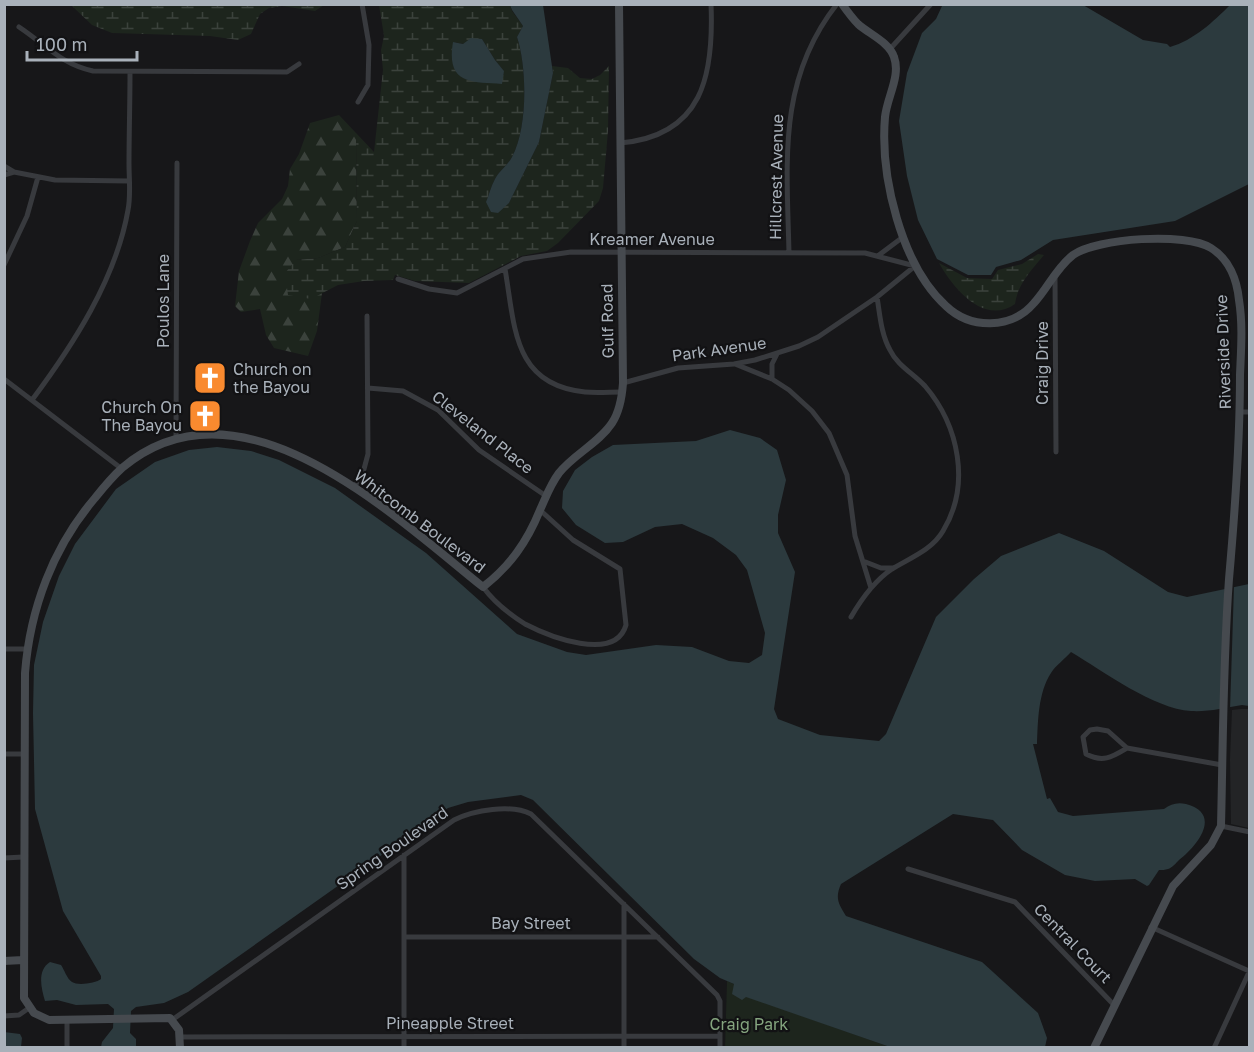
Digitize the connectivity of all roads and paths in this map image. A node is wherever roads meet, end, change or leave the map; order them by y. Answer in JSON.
{"nodes":[{"id":1,"x":362,"y":4,"type":"edge"},
{"id":2,"x":619,"y":4,"type":"edge"},
{"id":3,"x":711,"y":4,"type":"edge"},
{"id":4,"x":837,"y":4,"type":"edge"},
{"id":5,"x":842,"y":4,"type":"edge"},
{"id":6,"x":931,"y":4,"type":"edge"},
{"id":7,"x":19,"y":27,"type":"dead end"},
{"id":8,"x":890,"y":49,"type":"junction"},
{"id":9,"x":298,"y":64,"type":"dead end"},
{"id":10,"x":130,"y":73,"type":"junction"},
{"id":11,"x":358,"y":102,"type":"dead end"},
{"id":12,"x":620,"y":143,"type":"junction"},
{"id":13,"x":177,"y":163,"type":"dead end"},
{"id":14,"x":4,"y":165,"type":"edge"},
{"id":15,"x":14,"y":172,"type":"junction"},
{"id":16,"x":4,"y":175,"type":"edge"},
{"id":17,"x":38,"y":177,"type":"junction"},
{"id":18,"x":129,"y":181,"type":"junction"},
{"id":19,"x":903,"y":237,"type":"junction"},
{"id":20,"x":620,"y":252,"type":"junction"},
{"id":21,"x":789,"y":253,"type":"junction"},
{"id":22,"x":879,"y":255,"type":"junction"},
{"id":23,"x":4,"y":265,"type":"edge"},
{"id":24,"x":915,"y":266,"type":"junction"},
{"id":25,"x":505,"y":268,"type":"junction"},
{"id":26,"x":1056,"y":274,"type":"junction"},
{"id":27,"x":398,"y":279,"type":"dead end"},
{"id":28,"x":877,"y":297,"type":"junction"},
{"id":29,"x":367,"y":316,"type":"dead end"},
{"id":30,"x":777,"y":354,"type":"junction"},
{"id":31,"x":734,"y":363,"type":"junction"},
{"id":32,"x":4,"y":379,"type":"edge"},
{"id":33,"x":772,"y":379,"type":"junction"},
{"id":34,"x":368,"y":388,"type":"junction"},
{"id":35,"x":623,"y":388,"type":"junction"},
{"id":36,"x":32,"y":400,"type":"junction"},
{"id":37,"x":1245,"y":412,"type":"edge"},
{"id":38,"x":176,"y":440,"type":"junction"},
{"id":39,"x":1056,"y":452,"type":"dead end"},
{"id":40,"x":122,"y":469,"type":"junction"},
{"id":41,"x":354,"y":488,"type":"junction"},
{"id":42,"x":546,"y":496,"type":"junction"},
{"id":43,"x":540,"y":510,"type":"junction"},
{"id":44,"x":863,"y":561,"type":"junction"},
{"id":45,"x":895,"y":567,"type":"junction"},
{"id":46,"x":483,"y":587,"type":"junction"},
{"id":47,"x":871,"y":588,"type":"junction"},
{"id":48,"x":851,"y":617,"type":"dead end"},
{"id":49,"x":4,"y":649,"type":"edge"},
{"id":50,"x":27,"y":649,"type":"junction"},
{"id":51,"x":1127,"y":748,"type":"junction"},
{"id":52,"x":4,"y":754,"type":"edge"},
{"id":53,"x":23,"y":754,"type":"junction"},
{"id":54,"x":1222,"y":765,"type":"junction"},
{"id":55,"x":1221,"y":826,"type":"junction"},
{"id":56,"x":1250,"y":832,"type":"edge"},
{"id":57,"x":404,"y":855,"type":"junction"},
{"id":58,"x":4,"y":858,"type":"edge"},
{"id":59,"x":23,"y":858,"type":"junction"},
{"id":60,"x":908,"y":869,"type":"dead end"},
{"id":61,"x":624,"y":904,"type":"junction"},
{"id":62,"x":1151,"y":927,"type":"junction"},
{"id":63,"x":405,"y":937,"type":"junction"},
{"id":64,"x":624,"y":937,"type":"junction"},
{"id":65,"x":658,"y":937,"type":"junction"},
{"id":66,"x":23,"y":960,"type":"junction"},
{"id":67,"x":4,"y":961,"type":"edge"},
{"id":68,"x":1250,"y":971,"type":"edge"},
{"id":69,"x":1114,"y":1005,"type":"junction"},
{"id":70,"x":29,"y":1008,"type":"junction"},
{"id":71,"x":4,"y":1016,"type":"edge"},
{"id":72,"x":67,"y":1020,"type":"junction"},
{"id":73,"x":172,"y":1020,"type":"junction"},
{"id":74,"x":404,"y":1036,"type":"junction"},
{"id":75,"x":624,"y":1036,"type":"junction"},
{"id":76,"x":720,"y":1036,"type":"junction"},
{"id":77,"x":180,"y":1037,"type":"junction"},
{"id":78,"x":67,"y":1047,"type":"edge"},
{"id":79,"x":180,"y":1047,"type":"edge"},
{"id":80,"x":404,"y":1047,"type":"edge"},
{"id":81,"x":624,"y":1047,"type":"edge"},
{"id":82,"x":720,"y":1047,"type":"edge"},
{"id":83,"x":1094,"y":1047,"type":"edge"},
{"id":84,"x":1214,"y":1047,"type":"edge"}],
"edges":[{"from":1,"to":11,"type":"street"},
{"from":2,"to":12,"type":"street","name":"Gulf Road"},
{"from":3,"to":12,"type":"street"},
{"from":4,"to":21,"type":"street","name":"Hillcrest Avenue"},
{"from":5,"to":8,"type":"street"},
{"from":6,"to":8,"type":"street"},
{"from":7,"to":10,"type":"street"},
{"from":8,"to":19,"type":"street","name":"Riverside Drive"},
{"from":9,"to":10,"type":"street"},
{"from":10,"to":18,"type":"street"},
{"from":12,"to":20,"type":"street","name":"Gulf Road"},
{"from":13,"to":38,"type":"street","name":"Poulos Lane"},
{"from":14,"to":15,"type":"street"},
{"from":15,"to":16,"type":"street"},
{"from":15,"to":17,"type":"street"},
{"from":17,"to":18,"type":"street"},
{"from":17,"to":23,"type":"street"},
{"from":18,"to":36,"type":"street"},
{"from":19,"to":22,"type":"street"},
{"from":19,"to":24,"type":"street","name":"Riverside Drive"},
{"from":20,"to":21,"type":"street","name":"Kreamer Avenue"},
{"from":20,"to":25,"type":"street","name":"Kreamer Avenue"},
{"from":20,"to":35,"type":"street","name":"Gulf Road"},
{"from":21,"to":22,"type":"street","name":"Kreamer Avenue"},
{"from":22,"to":24,"type":"street","name":"Kreamer Avenue"},
{"from":24,"to":26,"type":"street","name":"Riverside Drive"},
{"from":24,"to":28,"type":"street","name":"Park Avenue"},
{"from":25,"to":27,"type":"street","name":"Kreamer Avenue"},
{"from":25,"to":35,"type":"street","name":"Park Avenue"},
{"from":26,"to":37,"type":"street","name":"Riverside Drive"},
{"from":26,"to":39,"type":"street","name":"Craig Drive"},
{"from":28,"to":30,"type":"street","name":"Park Avenue"},
{"from":28,"to":45,"type":"street"},
{"from":29,"to":34,"type":"street"},
{"from":30,"to":31,"type":"street","name":"Park Avenue"},
{"from":30,"to":33,"type":"street"},
{"from":31,"to":33,"type":"street"},
{"from":31,"to":35,"type":"street","name":"Park Avenue"},
{"from":32,"to":36,"type":"street"},
{"from":33,"to":44,"type":"street"},
{"from":34,"to":41,"type":"street"},
{"from":34,"to":42,"type":"street","name":"Cleveland Place"},
{"from":35,"to":42,"type":"street","name":"Gulf Road"},
{"from":36,"to":40,"type":"street"},
{"from":37,"to":54,"type":"street","name":"Riverside Drive"},
{"from":38,"to":40,"type":"street","name":"Whitcomb Boulevard"},
{"from":38,"to":41,"type":"street","name":"Whitcomb Boulevard"},
{"from":40,"to":50,"type":"street","name":"Whitcomb Boulevard"},
{"from":41,"to":46,"type":"street","name":"Whitcomb Boulevard"},
{"from":42,"to":43,"type":"street","name":"Gulf Road"},
{"from":43,"to":46,"type":"street","name":"Gulf Road"},
{"from":43,"to":46,"type":"street","name":"Whitcomb Boulevard"},
{"from":44,"to":45,"type":"street"},
{"from":44,"to":47,"type":"street"},
{"from":45,"to":47,"type":"street"},
{"from":47,"to":48,"type":"street"},
{"from":49,"to":50,"type":"street"},
{"from":50,"to":53,"type":"street","name":"Whitcomb Boulevard"},
{"from":51,"to":51,"type":"street"},
{"from":51,"to":54,"type":"street"},
{"from":52,"to":53,"type":"street"},
{"from":53,"to":59,"type":"street","name":"Whitcomb Boulevard"},
{"from":54,"to":55,"type":"street","name":"Riverside Drive"},
{"from":55,"to":56,"type":"street"},
{"from":55,"to":62,"type":"street"},
{"from":57,"to":61,"type":"street","name":"Spring Boulevard"},
{"from":57,"to":63,"type":"street"},
{"from":57,"to":73,"type":"street","name":"Spring Boulevard"},
{"from":58,"to":59,"type":"street"},
{"from":59,"to":66,"type":"street","name":"Whitcomb Boulevard"},
{"from":60,"to":69,"type":"street","name":"Central Court"},
{"from":61,"to":64,"type":"street"},
{"from":61,"to":65,"type":"street","name":"Spring Boulevard"},
{"from":62,"to":68,"type":"street"},
{"from":62,"to":69,"type":"street"},
{"from":63,"to":64,"type":"street","name":"Bay Street"},
{"from":63,"to":74,"type":"street"},
{"from":64,"to":65,"type":"street","name":"Bay Street"},
{"from":64,"to":75,"type":"street"},
{"from":65,"to":76,"type":"street","name":"Spring Boulevard"},
{"from":66,"to":67,"type":"street"},
{"from":66,"to":70,"type":"street","name":"Whitcomb Boulevard"},
{"from":68,"to":84,"type":"street"},
{"from":69,"to":83,"type":"street"},
{"from":70,"to":71,"type":"street"},
{"from":70,"to":72,"type":"street"},
{"from":72,"to":73,"type":"street"},
{"from":72,"to":78,"type":"street"},
{"from":73,"to":77,"type":"street"},
{"from":74,"to":75,"type":"street","name":"Pineapple Street"},
{"from":74,"to":77,"type":"street","name":"Pineapple Street"},
{"from":74,"to":80,"type":"street"},
{"from":75,"to":76,"type":"street","name":"Pineapple Street"},
{"from":75,"to":81,"type":"street"},
{"from":76,"to":82,"type":"street","name":"Spring Boulevard"},
{"from":77,"to":79,"type":"street"}]}
